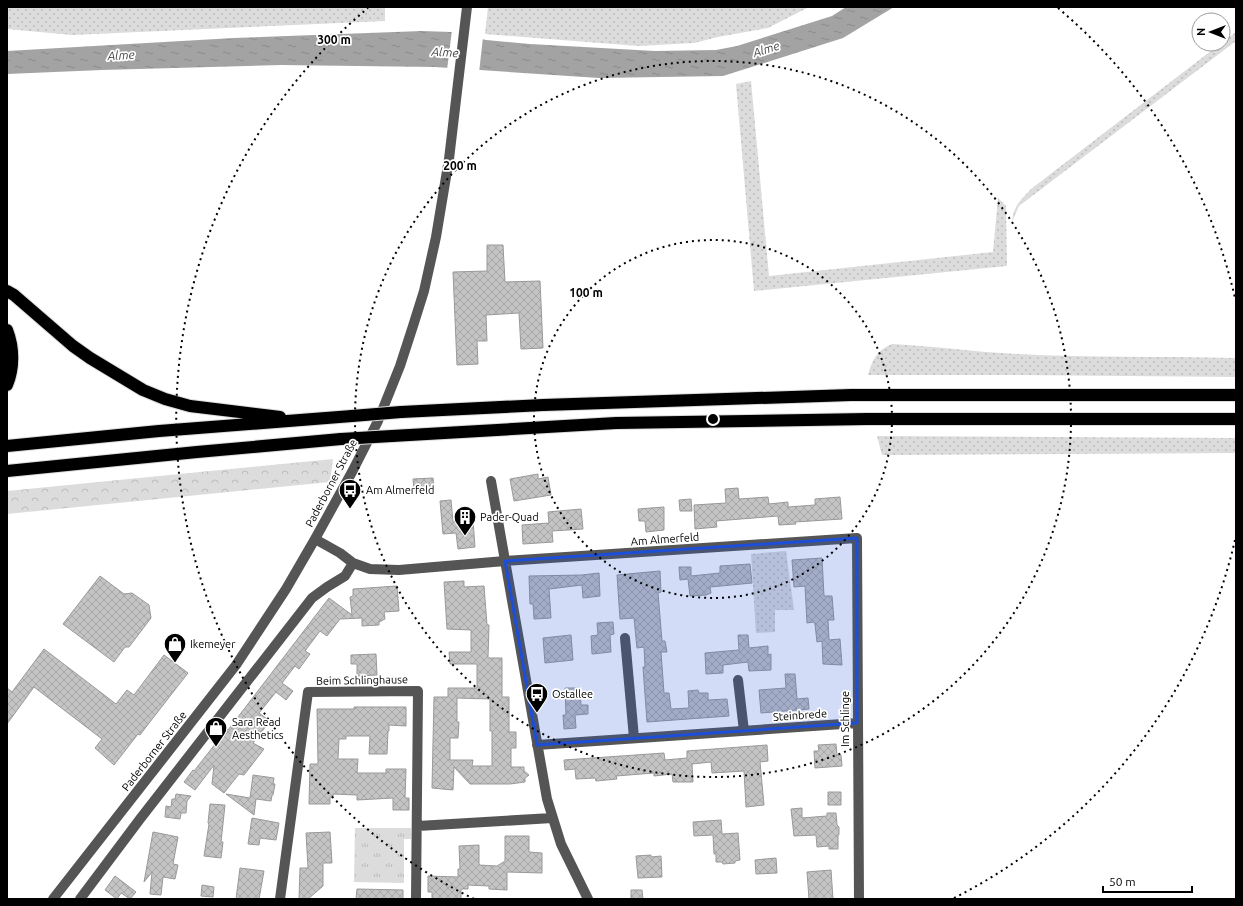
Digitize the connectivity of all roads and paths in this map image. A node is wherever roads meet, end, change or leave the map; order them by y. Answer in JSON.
{"nodes":[{"id":1,"x":467,"y":7,"type":"edge"},
{"id":2,"x":7,"y":291,"type":"edge"},
{"id":3,"x":7,"y":330,"type":"edge"},
{"id":4,"x":7,"y":385,"type":"edge"},
{"id":5,"x":1236,"y":395,"type":"edge"},
{"id":6,"x":1236,"y":419,"type":"edge"},
{"id":7,"x":307,"y":420,"type":"junction"},
{"id":8,"x":7,"y":446,"type":"edge"},
{"id":9,"x":7,"y":471,"type":"edge"},
{"id":10,"x":490,"y":481,"type":"dead end"},
{"id":11,"x":858,"y":538,"type":"joint"},
{"id":12,"x":315,"y":539,"type":"junction"},
{"id":13,"x":505,"y":561,"type":"junction"},
{"id":14,"x":353,"y":563,"type":"junction"},
{"id":15,"x":625,"y":638,"type":"dead end"},
{"id":16,"x":738,"y":680,"type":"dead end"},
{"id":17,"x":857,"y":723,"type":"junction"},
{"id":18,"x":744,"y":731,"type":"junction"},
{"id":19,"x":634,"y":738,"type":"junction"},
{"id":20,"x":537,"y":745,"type":"junction"},
{"id":21,"x":552,"y":818,"type":"junction"},
{"id":22,"x":418,"y":826,"type":"junction"},
{"id":23,"x":53,"y":899,"type":"edge"},
{"id":24,"x":80,"y":899,"type":"edge"},
{"id":25,"x":280,"y":899,"type":"edge"},
{"id":26,"x":416,"y":899,"type":"edge"},
{"id":27,"x":588,"y":899,"type":"edge"},
{"id":28,"x":858,"y":899,"type":"edge"}],
"edges":[{"from":1,"to":12,"type":"street","name":"Paderborner Straße"},
{"from":2,"to":7,"type":"highway"},
{"from":3,"to":4,"type":"highway"},
{"from":5,"to":7,"type":"highway","bridge":true},
{"from":6,"to":9,"type":"highway","bridge":true},
{"from":7,"to":8,"type":"highway"},
{"from":10,"to":13,"type":"street"},
{"from":11,"to":13,"type":"street","name":"Am Almerfeld"},
{"from":11,"to":17,"type":"street","name":"Im Schlinge"},
{"from":12,"to":14,"type":"street","name":"Am Almerfeld"},
{"from":12,"to":23,"type":"street","name":"Paderborner Straße"},
{"from":13,"to":14,"type":"street","name":"Am Almerfeld"},
{"from":13,"to":20,"type":"street"},
{"from":14,"to":24,"type":"street"},
{"from":15,"to":19,"type":"street"},
{"from":16,"to":18,"type":"street"},
{"from":17,"to":18,"type":"street","name":"Steinbrede"},
{"from":17,"to":28,"type":"street","name":"Im Schlinge"},
{"from":18,"to":19,"type":"street","name":"Steinbrede"},
{"from":19,"to":20,"type":"street","name":"Steinbrede"},
{"from":20,"to":21,"type":"street"},
{"from":21,"to":22,"type":"street"},
{"from":21,"to":27,"type":"street"},
{"from":22,"to":25,"type":"street","name":"Beim Schlinghause"},
{"from":22,"to":26,"type":"street","name":"Beim Schlinghause"}]}
